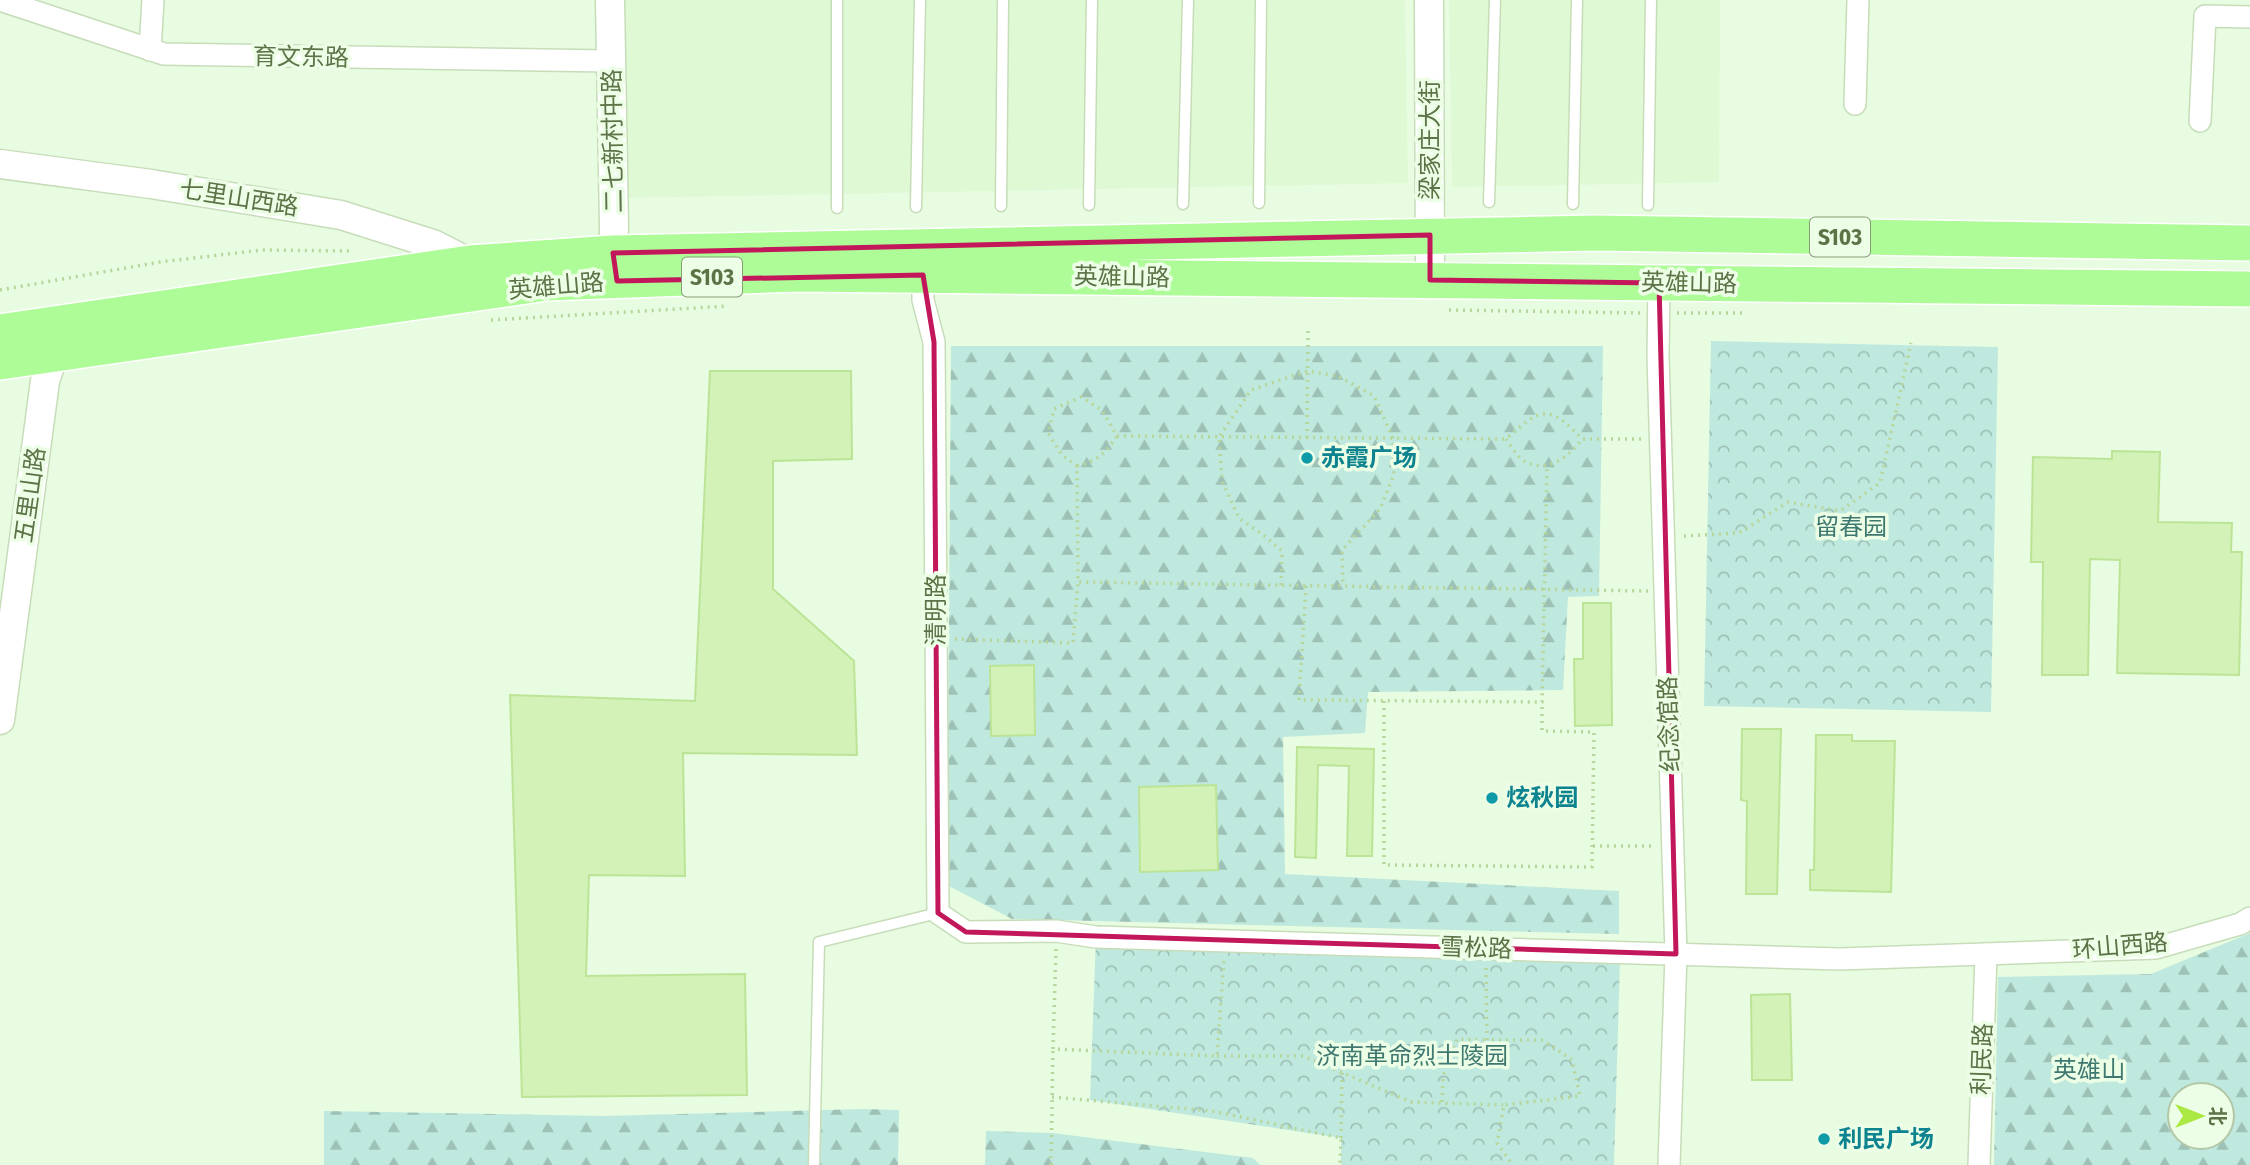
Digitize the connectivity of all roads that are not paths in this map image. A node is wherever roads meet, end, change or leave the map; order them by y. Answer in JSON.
{"nodes":[{"id":1,"x":0,"y":0,"type":"edge"},
{"id":2,"x":153,"y":0,"type":"edge"},
{"id":3,"x":610,"y":0,"type":"edge"},
{"id":4,"x":836,"y":0,"type":"edge"},
{"id":5,"x":920,"y":0,"type":"edge"},
{"id":6,"x":1003,"y":0,"type":"edge"},
{"id":7,"x":1091,"y":0,"type":"edge"},
{"id":8,"x":1188,"y":0,"type":"edge"},
{"id":9,"x":1261,"y":0,"type":"edge"},
{"id":10,"x":1429,"y":0,"type":"edge"},
{"id":11,"x":1495,"y":0,"type":"edge"},
{"id":12,"x":1577,"y":0,"type":"edge"},
{"id":13,"x":1651,"y":0,"type":"edge"},
{"id":14,"x":1858,"y":0,"type":"edge"},
{"id":15,"x":2250,"y":17,"type":"edge"},
{"id":16,"x":150,"y":50,"type":"junction"},
{"id":17,"x":611,"y":61,"type":"junction"},
{"id":18,"x":1855,"y":104,"type":"dead end"},
{"id":19,"x":2200,"y":121,"type":"dead end"},
{"id":20,"x":0,"y":164,"type":"edge"},
{"id":21,"x":1489,"y":202,"type":"dead end"},
{"id":22,"x":1259,"y":203,"type":"dead end"},
{"id":23,"x":1183,"y":204,"type":"dead end"},
{"id":24,"x":1573,"y":204,"type":"dead end"},
{"id":25,"x":1089,"y":205,"type":"dead end"},
{"id":26,"x":1648,"y":205,"type":"dead end"},
{"id":27,"x":916,"y":206,"type":"dead end"},
{"id":28,"x":1001,"y":206,"type":"dead end"},
{"id":29,"x":836,"y":208,"type":"dead end"},
{"id":30,"x":1430,"y":235,"type":"junction"},
{"id":31,"x":2250,"y":243,"type":"edge"},
{"id":32,"x":470,"y":263,"type":"junction"},
{"id":33,"x":615,"y":267,"type":"junction"},
{"id":34,"x":923,"y":275,"type":"junction"},
{"id":35,"x":1430,"y":280,"type":"junction"},
{"id":36,"x":2250,"y":289,"type":"edge"},
{"id":37,"x":1658,"y":298,"type":"junction"},
{"id":38,"x":0,"y":332,"type":"edge"},
{"id":39,"x":54,"y":354,"type":"junction"},
{"id":40,"x":0,"y":362,"type":"edge"},
{"id":41,"x":0,"y":720,"type":"edge"},
{"id":42,"x":938,"y":913,"type":"junction"},
{"id":43,"x":2250,"y":918,"type":"edge"},
{"id":44,"x":1676,"y":954,"type":"junction"},
{"id":45,"x":1986,"y":954,"type":"junction"},
{"id":46,"x":814,"y":1165,"type":"edge"},
{"id":47,"x":1668,"y":1165,"type":"edge"},
{"id":48,"x":1979,"y":1165,"type":"edge"}],
"edges":[{"from":1,"to":16,"type":"street","name":"育文东路"},
{"from":2,"to":16,"type":"street"},
{"from":3,"to":17,"type":"street","name":"二七新村中路"},
{"from":4,"to":29,"type":"lane"},
{"from":5,"to":27,"type":"lane"},
{"from":6,"to":28,"type":"lane"},
{"from":7,"to":25,"type":"lane"},
{"from":8,"to":23,"type":"lane"},
{"from":9,"to":22,"type":"lane"},
{"from":10,"to":30,"type":"street","name":"梁家庄大街"},
{"from":11,"to":21,"type":"lane"},
{"from":12,"to":24,"type":"lane"},
{"from":13,"to":26,"type":"lane"},
{"from":14,"to":18,"type":"street"},
{"from":15,"to":19,"type":"street"},
{"from":16,"to":17,"type":"street","name":"育文东路"},
{"from":17,"to":33,"type":"street","name":"二七新村中路"},
{"from":20,"to":32,"type":"street","name":"七里山西路"},
{"from":30,"to":31,"type":"main road","name":"英雄山路","number":"S103"},
{"from":30,"to":33,"type":"main road","name":"英雄山路","number":"S103"},
{"from":30,"to":35,"type":"street","name":"梁家庄大街"},
{"from":32,"to":33,"type":"main road","name":"英雄山路","number":"S103"},
{"from":32,"to":38,"type":"main road","name":"英雄山路","number":"S103"},
{"from":33,"to":34,"type":"main road","name":"英雄山路","number":"S103"},
{"from":33,"to":39,"type":"main road","name":"英雄山路","number":"S103"},
{"from":34,"to":35,"type":"main road","name":"英雄山路","number":"S103"},
{"from":34,"to":42,"type":"street","name":"清明路"},
{"from":35,"to":37,"type":"main road","name":"英雄山路","number":"S103"},
{"from":36,"to":37,"type":"main road","name":"英雄山路","number":"S103"},
{"from":37,"to":44,"type":"street","name":"纪念馆路"},
{"from":39,"to":40,"type":"main road","name":"英雄山路","number":"S103"},
{"from":39,"to":41,"type":"street","name":"五里山路"},
{"from":42,"to":44,"type":"street","name":"雪松路"},
{"from":42,"to":46,"type":"lane"},
{"from":43,"to":45,"type":"street","name":"环山西路"},
{"from":44,"to":45,"type":"street","name":"雪松路"},
{"from":44,"to":47,"type":"street","name":"纪念馆路"},
{"from":45,"to":48,"type":"street","name":"利民路"}]}
